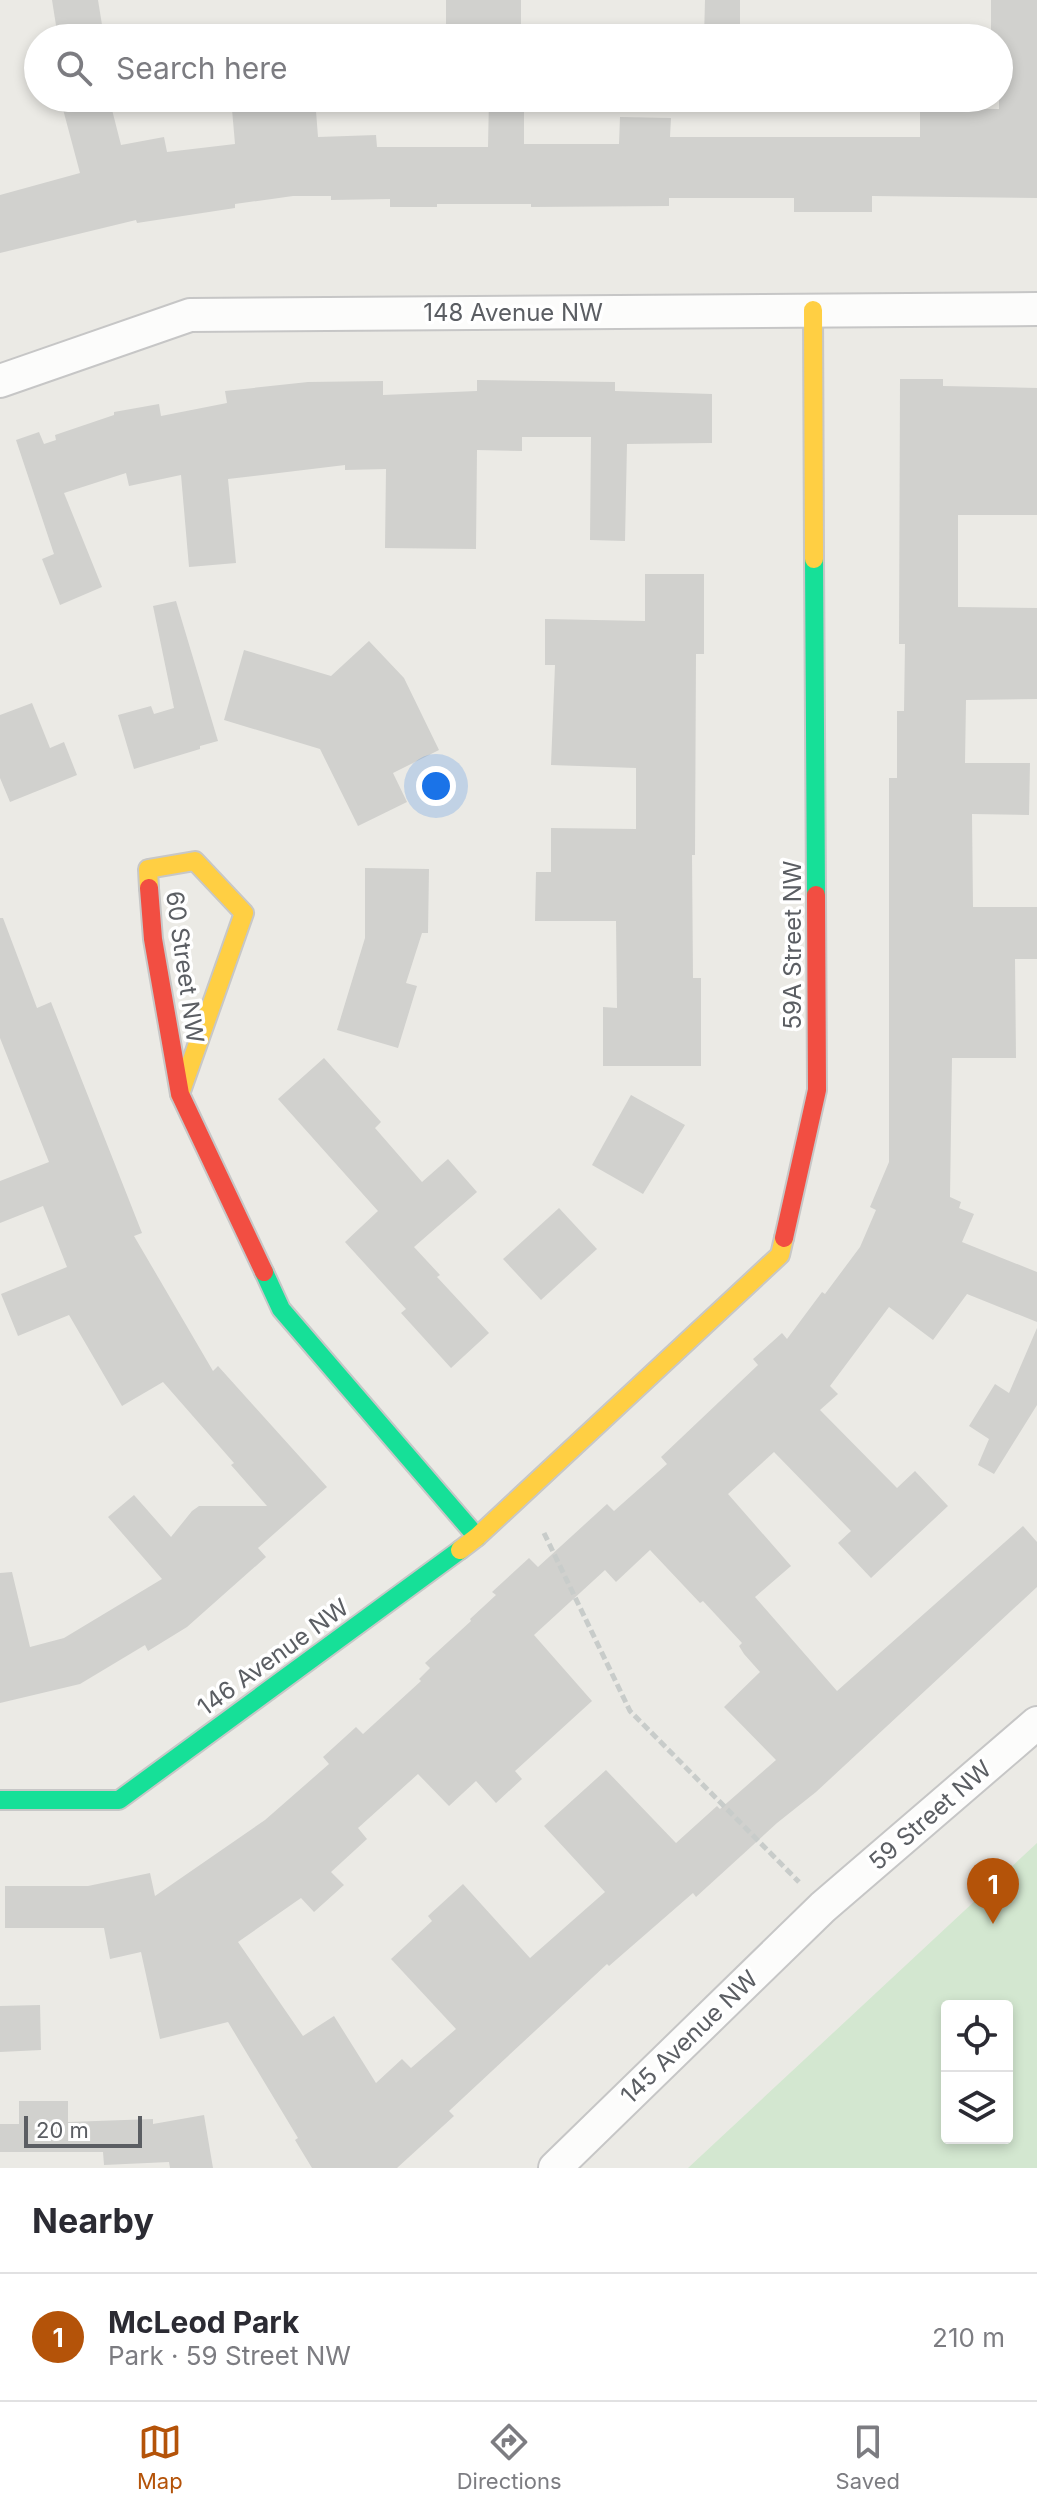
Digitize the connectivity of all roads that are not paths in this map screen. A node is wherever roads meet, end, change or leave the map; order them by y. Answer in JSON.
{"nodes":[{"id":1,"x":1037,"y":309,"type":"edge"},
{"id":2,"x":813,"y":310,"type":"junction"},
{"id":3,"x":0,"y":381,"type":"edge"},
{"id":4,"x":180,"y":1094,"type":"junction"},
{"id":5,"x":544,"y":1473,"type":"joint"},
{"id":6,"x":477,"y":1537,"type":"junction"},
{"id":7,"x":1037,"y":1723,"type":"edge"},
{"id":8,"x":0,"y":1800,"type":"edge"},
{"id":9,"x":823,"y":1907,"type":"joint"},
{"id":10,"x":555,"y":2168,"type":"edge"}],
"edges":[{"from":1,"to":2,"type":"street","name":"148 Avenue NW"},
{"from":2,"to":3,"type":"street","name":"148 Avenue NW"},
{"from":2,"to":5,"type":"street","name":"59A Street NW"},
{"from":4,"to":4,"type":"street","name":"60 Street NW"},
{"from":4,"to":6,"type":"street","name":"60 Street NW"},
{"from":5,"to":6,"type":"street","name":"146 Avenue NW"},
{"from":6,"to":8,"type":"street","name":"146 Avenue NW"},
{"from":7,"to":9,"type":"street","name":"59 Street NW"},
{"from":9,"to":10,"type":"street","name":"145 Avenue NW"}]}
